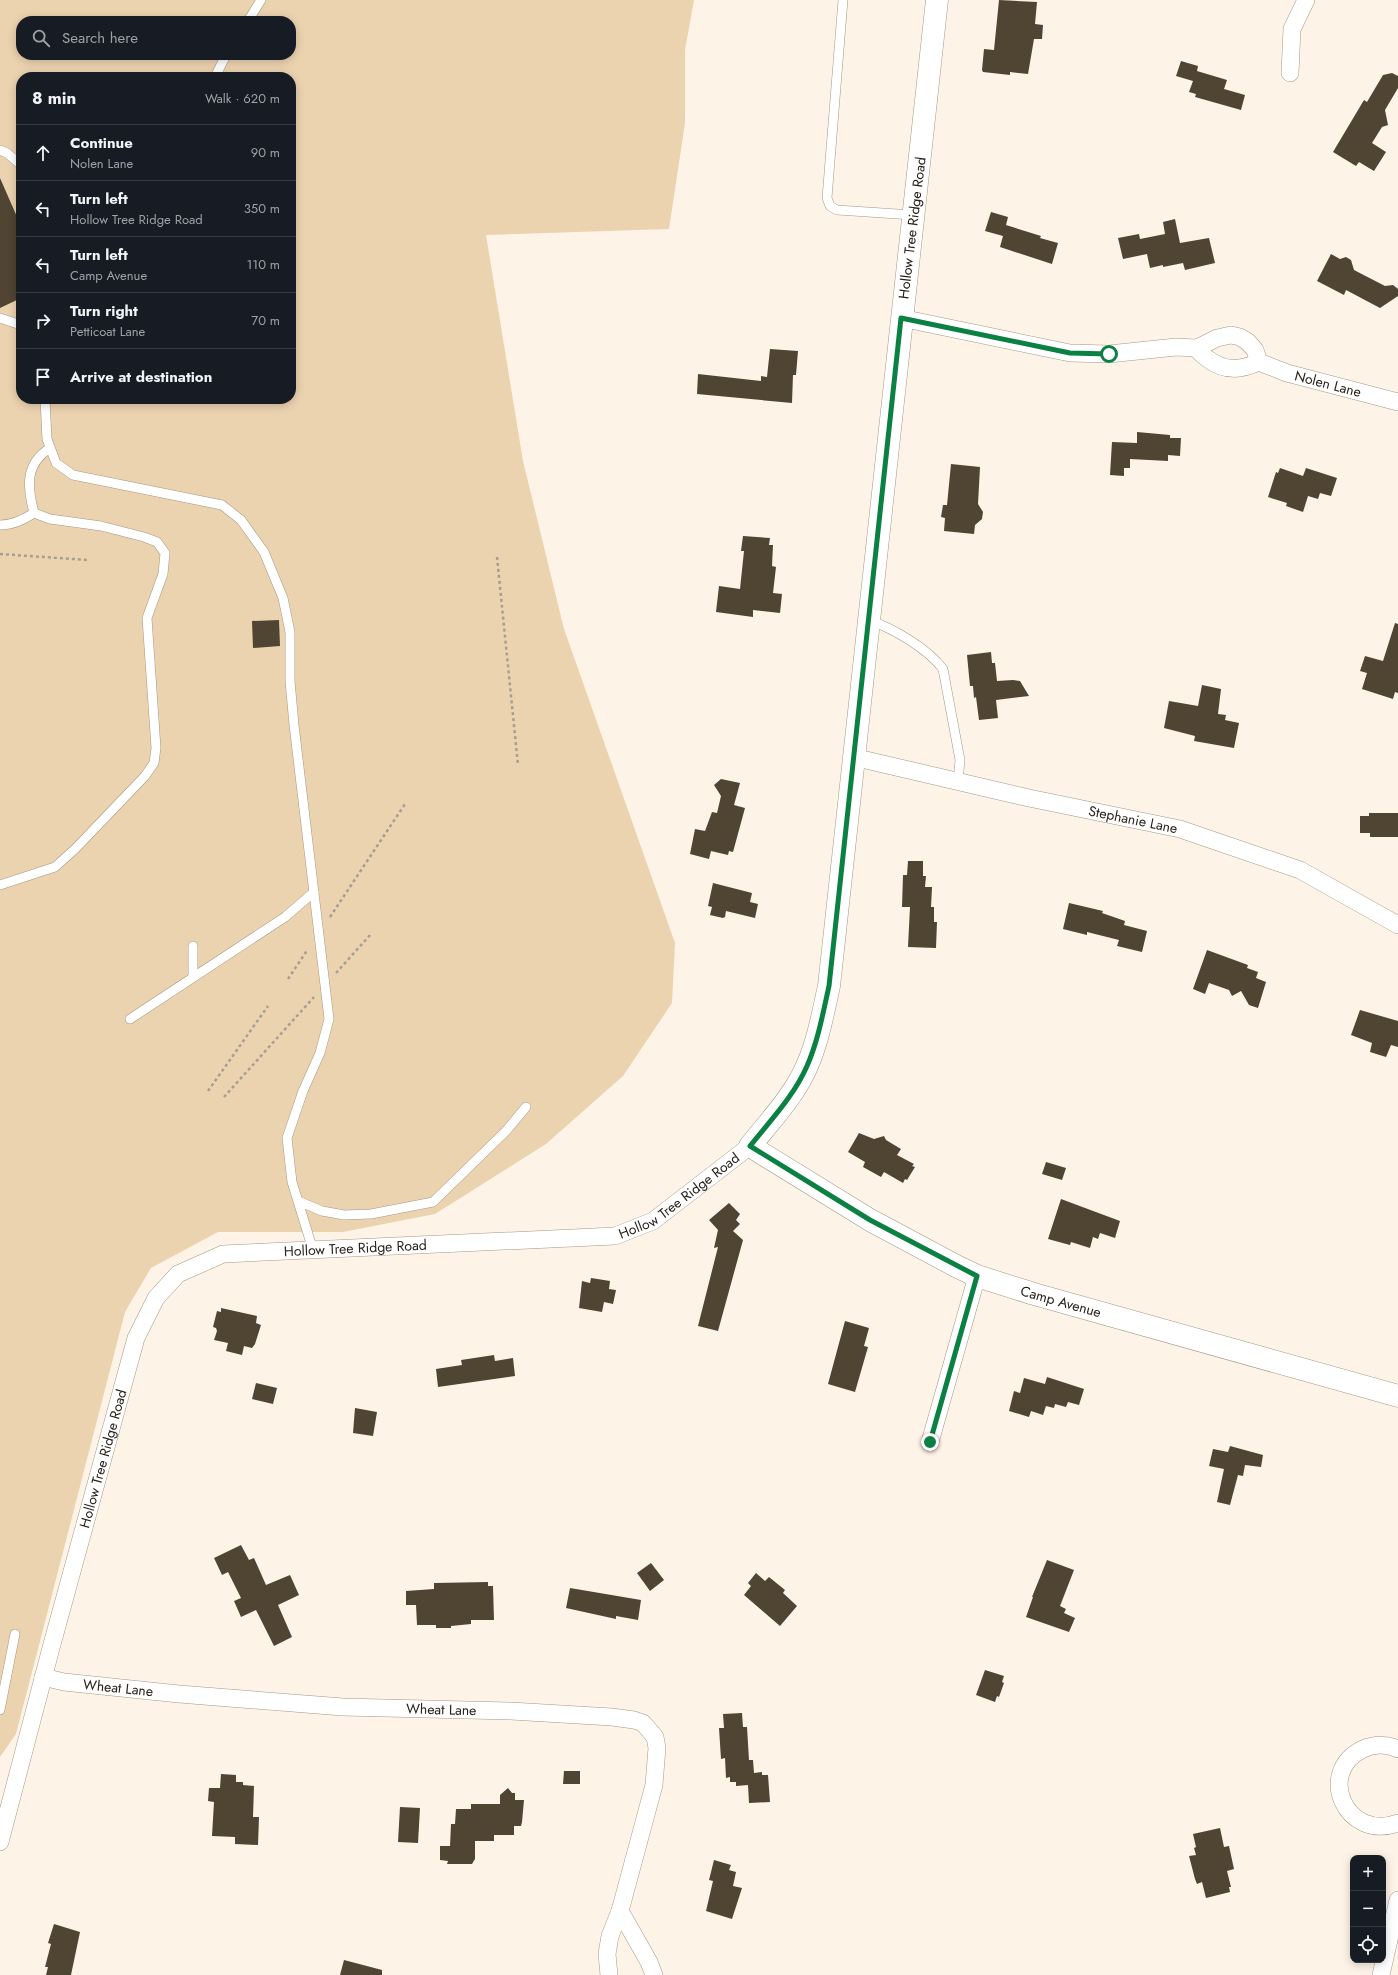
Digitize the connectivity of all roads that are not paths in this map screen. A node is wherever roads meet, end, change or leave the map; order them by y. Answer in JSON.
{"nodes":[{"id":1,"x":261,"y":0,"type":"edge"},
{"id":2,"x":843,"y":0,"type":"edge"},
{"id":3,"x":937,"y":0,"type":"edge"},
{"id":4,"x":1306,"y":0,"type":"edge"},
{"id":5,"x":251,"y":16,"type":"edge"},
{"id":6,"x":224,"y":60,"type":"edge"},
{"id":7,"x":218,"y":72,"type":"edge"},
{"id":8,"x":1290,"y":73,"type":"dead end"},
{"id":9,"x":0,"y":150,"type":"edge"},
{"id":10,"x":16,"y":160,"type":"edge"},
{"id":11,"x":913,"y":215,"type":"junction"},
{"id":12,"x":0,"y":318,"type":"edge"},
{"id":13,"x":901,"y":318,"type":"junction"},
{"id":14,"x":16,"y":323,"type":"edge"},
{"id":15,"x":1197,"y":348,"type":"junction"},
{"id":16,"x":1259,"y":362,"type":"junction"},
{"id":17,"x":1398,"y":402,"type":"edge"},
{"id":18,"x":45,"y":404,"type":"edge"},
{"id":19,"x":50,"y":448,"type":"junction"},
{"id":20,"x":34,"y":513,"type":"junction"},
{"id":21,"x":0,"y":525,"type":"edge"},
{"id":22,"x":868,"y":619,"type":"junction"},
{"id":23,"x":853,"y":756,"type":"junction"},
{"id":24,"x":958,"y":781,"type":"junction"},
{"id":25,"x":0,"y":885,"type":"edge"},
{"id":26,"x":314,"y":892,"type":"junction"},
{"id":27,"x":1398,"y":925,"type":"edge"},
{"id":28,"x":193,"y":946,"type":"dead end"},
{"id":29,"x":193,"y":977,"type":"junction"},
{"id":30,"x":130,"y":1019,"type":"dead end"},
{"id":31,"x":526,"y":1107,"type":"dead end"},
{"id":32,"x":750,"y":1146,"type":"junction"},
{"id":33,"x":298,"y":1201,"type":"junction"},
{"id":34,"x":313,"y":1250,"type":"junction"},
{"id":35,"x":977,"y":1276,"type":"junction"},
{"id":36,"x":1398,"y":1396,"type":"edge"},
{"id":37,"x":930,"y":1442,"type":"dead end"},
{"id":38,"x":15,"y":1634,"type":"dead end"},
{"id":39,"x":43,"y":1677,"type":"junction"},
{"id":40,"x":0,"y":1710,"type":"edge"},
{"id":41,"x":1398,"y":1749,"type":"edge"},
{"id":42,"x":6,"y":1796,"type":"edge"},
{"id":43,"x":1398,"y":1823,"type":"edge"},
{"id":44,"x":0,"y":1842,"type":"edge"},
{"id":45,"x":1398,"y":1900,"type":"edge"},
{"id":46,"x":620,"y":1911,"type":"junction"},
{"id":47,"x":608,"y":1975,"type":"edge"},
{"id":48,"x":654,"y":1975,"type":"edge"},
{"id":49,"x":1381,"y":1975,"type":"edge"}],
"edges":[{"from":1,"to":5,"type":"lane"},
{"from":2,"to":11,"type":"lane"},
{"from":3,"to":11,"type":"street","name":"Hollow Tree Ridge Road"},
{"from":4,"to":8,"type":"street"},
{"from":6,"to":7,"type":"lane"},
{"from":9,"to":10,"type":"lane"},
{"from":11,"to":13,"type":"street","name":"Hollow Tree Ridge Road"},
{"from":12,"to":14,"type":"lane"},
{"from":13,"to":15,"type":"street"},
{"from":13,"to":22,"type":"street","name":"Hollow Tree Ridge Road"},
{"from":15,"to":16,"type":"street"},
{"from":15,"to":16,"type":"street"},
{"from":16,"to":17,"type":"street","name":"Nolen Lane"},
{"from":18,"to":19,"type":"lane"},
{"from":19,"to":20,"type":"lane"},
{"from":19,"to":26,"type":"lane"},
{"from":20,"to":21,"type":"lane"},
{"from":20,"to":25,"type":"lane"},
{"from":22,"to":23,"type":"street","name":"Hollow Tree Ridge Road"},
{"from":22,"to":24,"type":"lane"},
{"from":23,"to":24,"type":"street","name":"Stephanie Lane"},
{"from":23,"to":32,"type":"street","name":"Hollow Tree Ridge Road"},
{"from":24,"to":27,"type":"street","name":"Stephanie Lane"},
{"from":26,"to":29,"type":"lane"},
{"from":26,"to":33,"type":"lane"},
{"from":28,"to":29,"type":"lane"},
{"from":29,"to":30,"type":"lane"},
{"from":31,"to":33,"type":"lane"},
{"from":32,"to":34,"type":"street","name":"Hollow Tree Ridge Road"},
{"from":32,"to":35,"type":"street","name":"Camp Avenue"},
{"from":33,"to":34,"type":"lane"},
{"from":34,"to":39,"type":"street","name":"Hollow Tree Ridge Road"},
{"from":35,"to":36,"type":"street","name":"Camp Avenue"},
{"from":35,"to":37,"type":"street"},
{"from":38,"to":40,"type":"lane"},
{"from":39,"to":42,"type":"street","name":"Hollow Tree Ridge Road"},
{"from":39,"to":46,"type":"street","name":"Wheat Lane"},
{"from":41,"to":43,"type":"street"},
{"from":42,"to":44,"type":"street","name":"Hollow Tree Ridge Road"},
{"from":45,"to":49,"type":"street"},
{"from":46,"to":47,"type":"street","name":"Wheat Lane"},
{"from":46,"to":48,"type":"street"}]}
